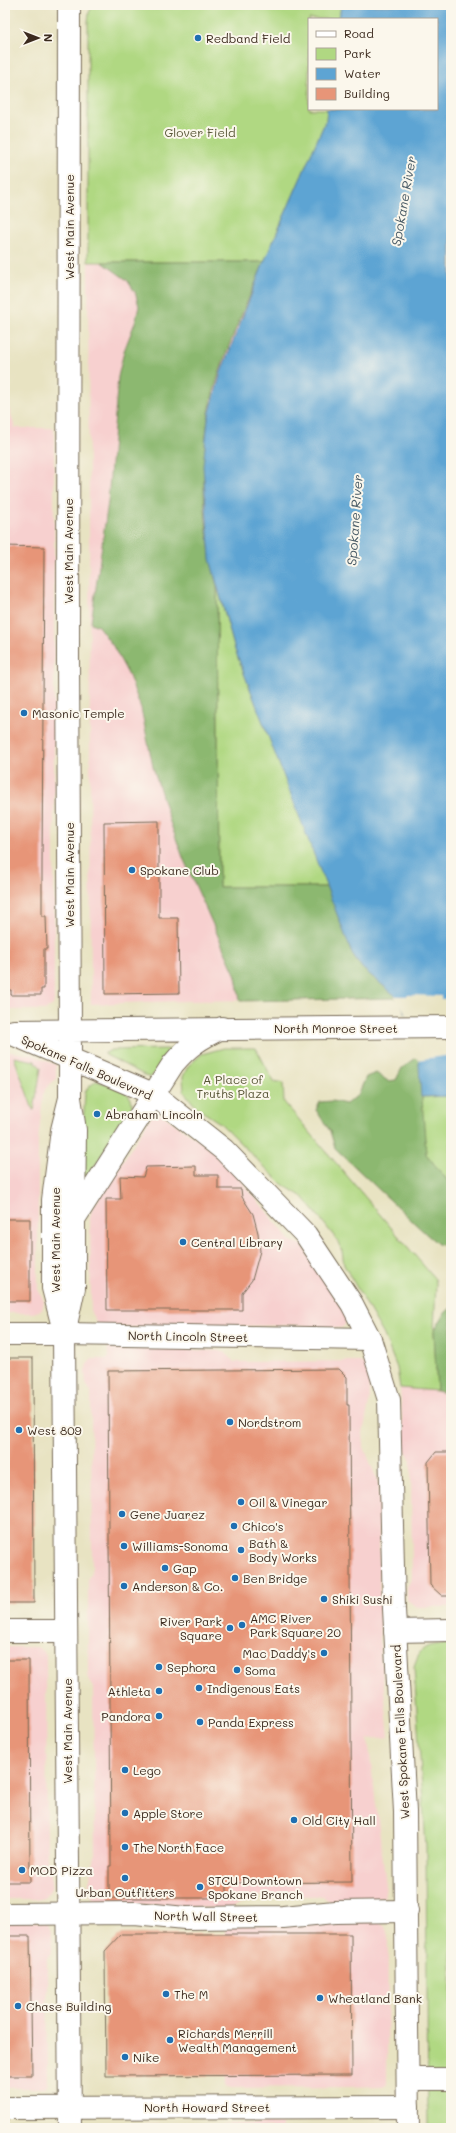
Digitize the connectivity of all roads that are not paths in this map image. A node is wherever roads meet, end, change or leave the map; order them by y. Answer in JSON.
{"nodes":[{"id":1,"x":69,"y":5,"type":"edge"},
{"id":2,"x":451,"y":1027,"type":"edge"},
{"id":3,"x":222,"y":1028,"type":"junction"},
{"id":4,"x":70,"y":1030,"type":"junction"},
{"id":5,"x":5,"y":1031,"type":"edge"},
{"id":6,"x":71,"y":1058,"type":"junction"},
{"id":7,"x":152,"y":1094,"type":"junction"},
{"id":8,"x":70,"y":1098,"type":"junction"},
{"id":9,"x":74,"y":1219,"type":"junction"},
{"id":10,"x":5,"y":1334,"type":"edge"},
{"id":11,"x":64,"y":1334,"type":"junction"},
{"id":12,"x":370,"y":1339,"type":"junction"},
{"id":13,"x":66,"y":1630,"type":"junction"},
{"id":14,"x":395,"y":1630,"type":"junction"},
{"id":15,"x":451,"y":1630,"type":"edge"},
{"id":16,"x":5,"y":1631,"type":"edge"},
{"id":17,"x":407,"y":1911,"type":"junction"},
{"id":18,"x":5,"y":1914,"type":"edge"},
{"id":19,"x":69,"y":1914,"type":"junction"},
{"id":20,"x":408,"y":2079,"type":"junction"},
{"id":21,"x":451,"y":2079,"type":"edge"},
{"id":22,"x":5,"y":2108,"type":"edge"},
{"id":23,"x":408,"y":2117,"type":"edge"},
{"id":24,"x":70,"y":2118,"type":"edge"}],
"edges":[{"from":1,"to":4,"type":"main road","name":"West Main Avenue"},
{"from":2,"to":3,"type":"main road","name":"North Monroe Street"},
{"from":3,"to":4,"type":"main road","name":"North Monroe Street"},
{"from":3,"to":7,"type":"main road","name":"North Monroe Street"},
{"from":4,"to":5,"type":"main road","name":"North Monroe Street"},
{"from":4,"to":6,"type":"main road","name":"West Main Avenue"},
{"from":5,"to":6,"type":"main road","name":"Spokane Falls Boulevard"},
{"from":6,"to":7,"type":"main road","name":"Spokane Falls Boulevard"},
{"from":6,"to":8,"type":"main road","name":"West Main Avenue"},
{"from":7,"to":9,"type":"main road","name":"North Monroe Street"},
{"from":7,"to":12,"type":"main road","name":"Spokane Falls Boulevard"},
{"from":8,"to":9,"type":"main road","name":"West Main Avenue"},
{"from":8,"to":11,"type":"main road","name":"West Main Avenue"},
{"from":9,"to":11,"type":"main road","name":"West Main Avenue"},
{"from":10,"to":11,"type":"main road","name":"North Lincoln Street"},
{"from":11,"to":12,"type":"main road","name":"North Lincoln Street"},
{"from":11,"to":13,"type":"main road","name":"West Main Avenue"},
{"from":12,"to":14,"type":"main road","name":"West Spokane Falls Boulevard"},
{"from":13,"to":16,"type":"main road"},
{"from":13,"to":19,"type":"main road","name":"West Main Avenue"},
{"from":14,"to":15,"type":"main road"},
{"from":14,"to":17,"type":"main road","name":"West Spokane Falls Boulevard"},
{"from":17,"to":19,"type":"main road","name":"North Wall Street"},
{"from":17,"to":20,"type":"main road","name":"West Spokane Falls Boulevard"},
{"from":18,"to":19,"type":"main road","name":"North Wall Street"},
{"from":19,"to":24,"type":"main road","name":"West Main Avenue"},
{"from":20,"to":21,"type":"main road"},
{"from":20,"to":23,"type":"main road","name":"West Spokane Falls Boulevard"},
{"from":22,"to":24,"type":"main road","name":"North Howard Street"},
{"from":23,"to":24,"type":"main road","name":"North Howard Street"}]}
